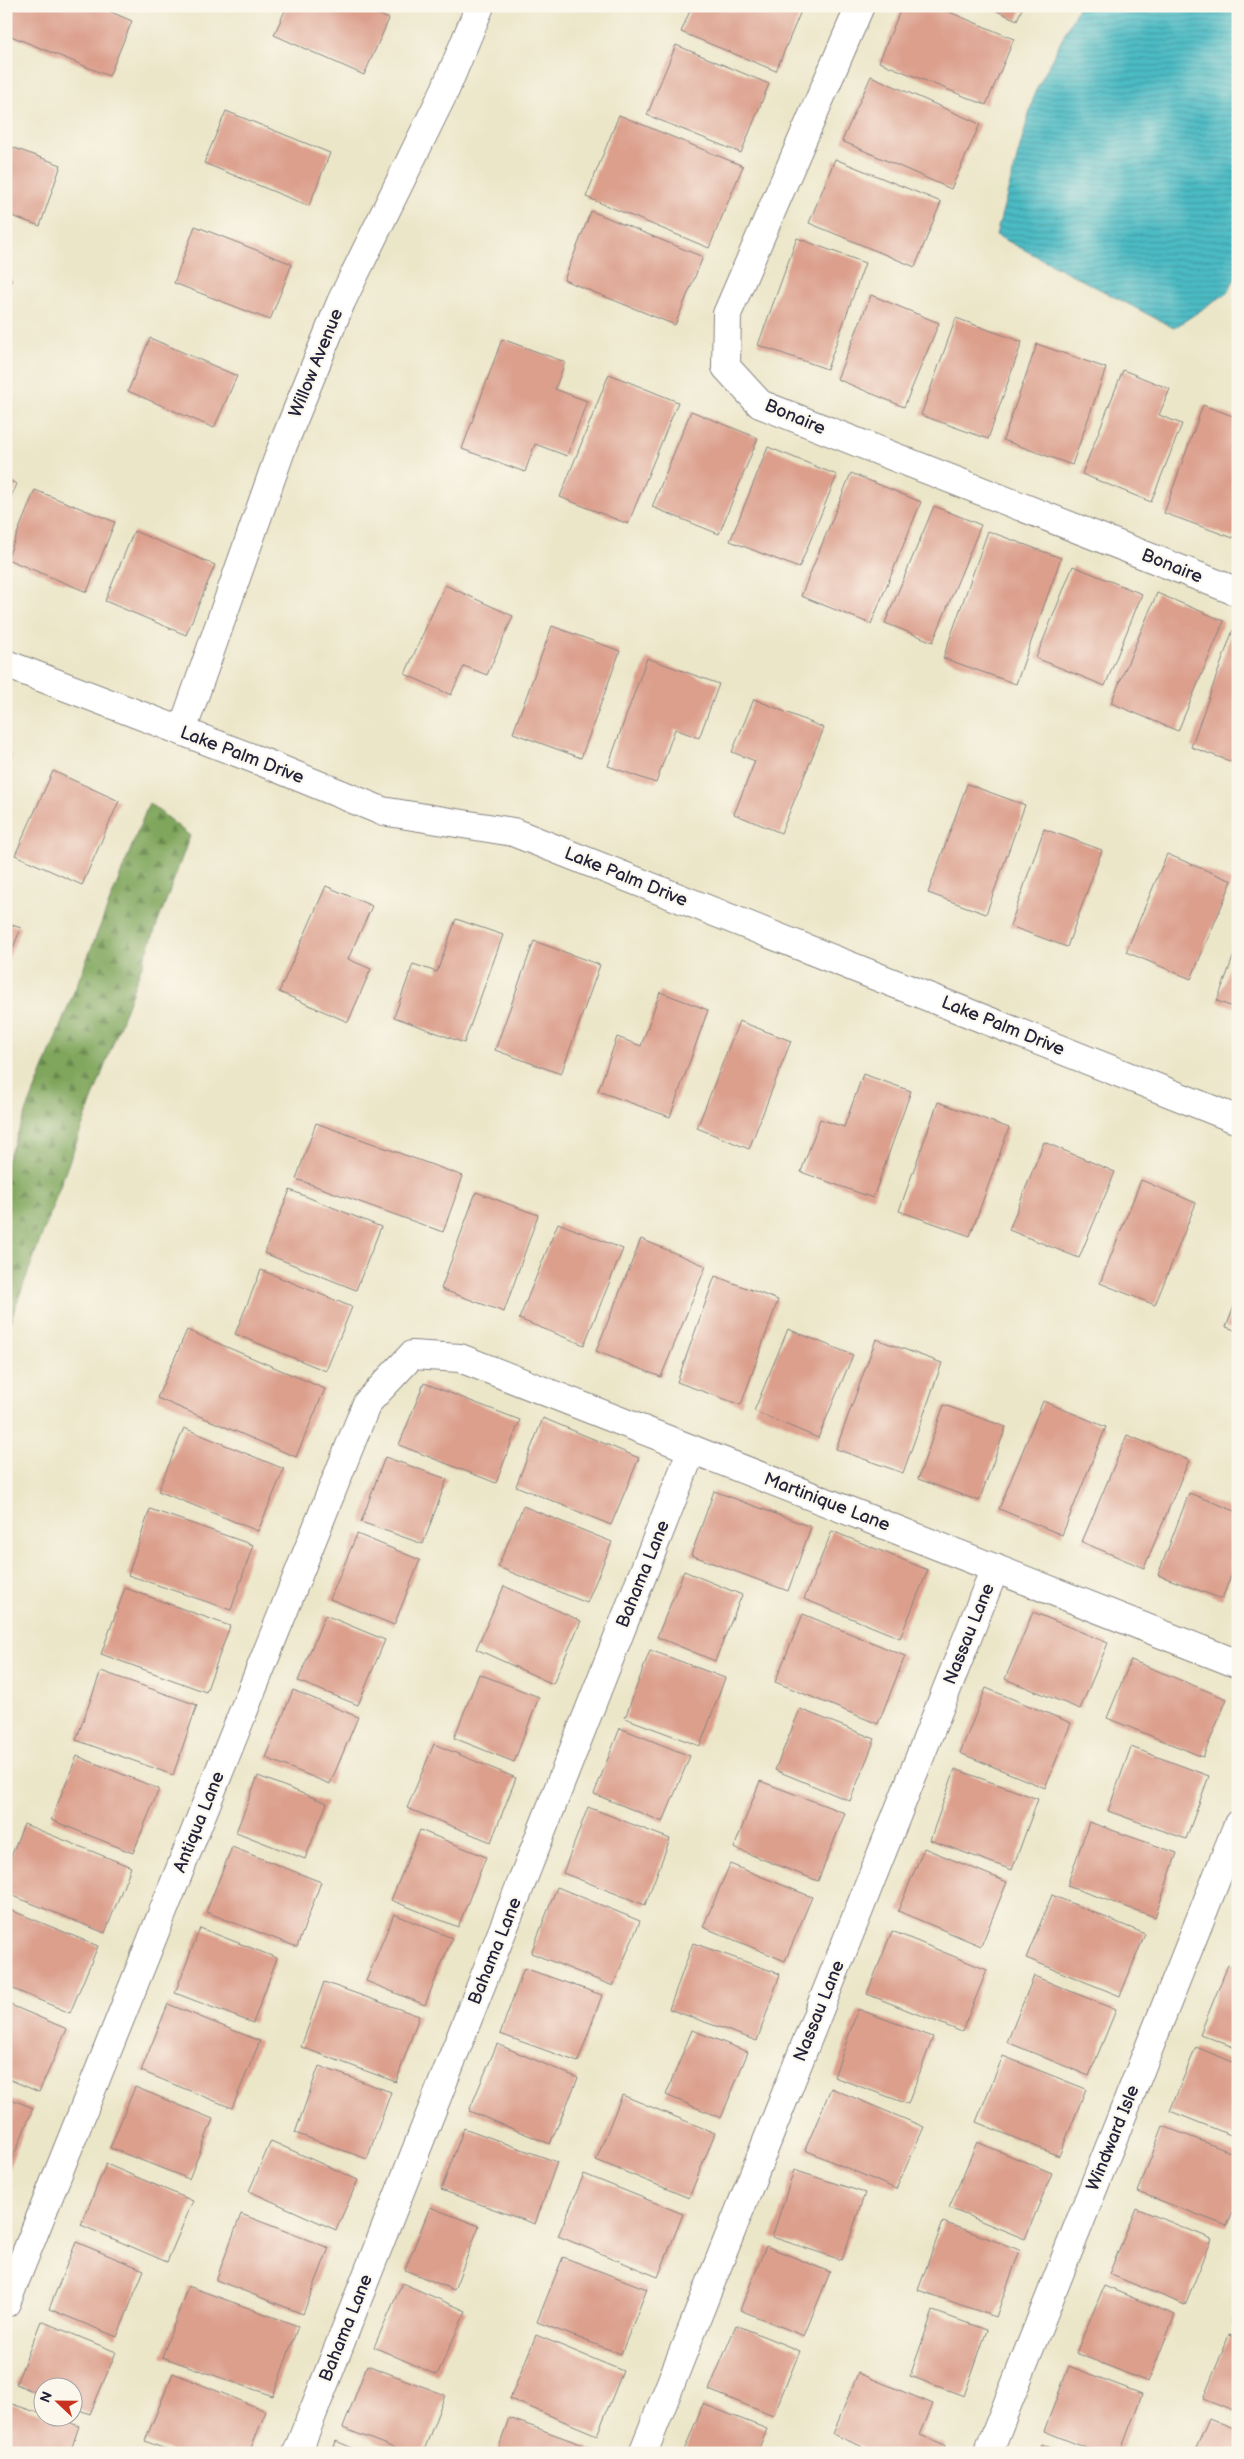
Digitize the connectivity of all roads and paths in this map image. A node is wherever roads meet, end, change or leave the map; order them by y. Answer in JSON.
{"nodes":[{"id":1,"x":480,"y":6,"type":"edge"},
{"id":2,"x":860,"y":6,"type":"edge"},
{"id":3,"x":1238,"y":592,"type":"edge"},
{"id":4,"x":6,"y":664,"type":"edge"},
{"id":5,"x":182,"y":731,"type":"junction"},
{"id":6,"x":1238,"y":1120,"type":"edge"},
{"id":7,"x":412,"y":1355,"type":"joint"},
{"id":8,"x":692,"y":1449,"type":"junction"},
{"id":9,"x":995,"y":1568,"type":"junction"},
{"id":10,"x":1238,"y":1664,"type":"edge"},
{"id":11,"x":1238,"y":1824,"type":"edge"},
{"id":12,"x":6,"y":2303,"type":"edge"},
{"id":13,"x":297,"y":2453,"type":"edge"},
{"id":14,"x":643,"y":2453,"type":"edge"},
{"id":15,"x":988,"y":2453,"type":"edge"}],
"edges":[{"from":1,"to":5,"type":"street","name":"Willow Avenue"},
{"from":2,"to":3,"type":"street","name":"Bonaire"},
{"from":4,"to":5,"type":"street","name":"Lake Palm Drive"},
{"from":5,"to":6,"type":"street","name":"Lake Palm Drive"},
{"from":7,"to":8,"type":"street","name":"Martinique Lane"},
{"from":7,"to":12,"type":"street","name":"Antiqua Lane"},
{"from":8,"to":9,"type":"street","name":"Martinique Lane"},
{"from":8,"to":13,"type":"street","name":"Bahama Lane"},
{"from":9,"to":10,"type":"street","name":"Martinique Lane"},
{"from":9,"to":14,"type":"street","name":"Nassau Lane"},
{"from":11,"to":15,"type":"street","name":"Windward Isle"}]}
